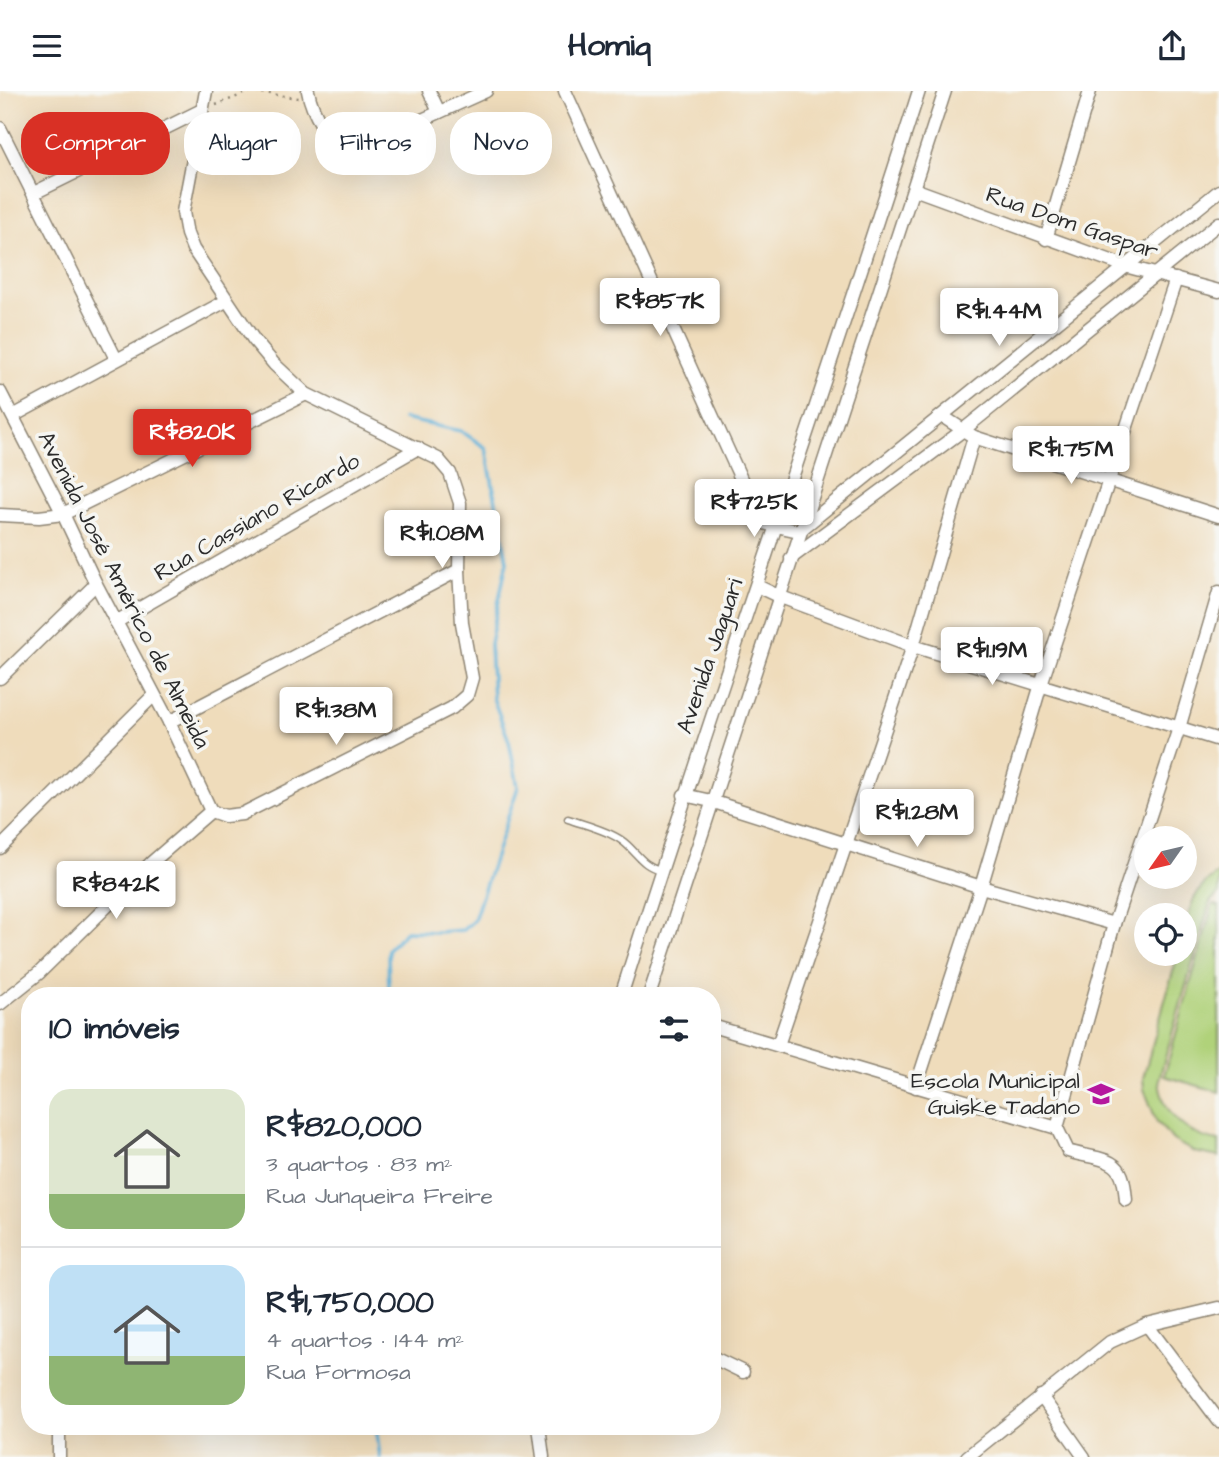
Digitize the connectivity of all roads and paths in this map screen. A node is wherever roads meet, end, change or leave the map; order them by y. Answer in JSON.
{"nodes":[{"id":1,"x":206,"y":91,"type":"edge"},
{"id":2,"x":248,"y":91,"type":"edge"},
{"id":3,"x":429,"y":91,"type":"edge"},
{"id":4,"x":486,"y":91,"type":"edge"},
{"id":5,"x":565,"y":91,"type":"edge"},
{"id":6,"x":919,"y":91,"type":"edge"},
{"id":7,"x":945,"y":91,"type":"edge"},
{"id":8,"x":1090,"y":91,"type":"edge"},
{"id":9,"x":308,"y":95,"type":"edge"},
{"id":10,"x":201,"y":111,"type":"junction"},
{"id":11,"x":439,"y":113,"type":"junction"},
{"id":12,"x":0,"y":128,"type":"edge"},
{"id":13,"x":914,"y":189,"type":"junction"},
{"id":14,"x":1219,"y":191,"type":"edge"},
{"id":15,"x":34,"y":193,"type":"junction"},
{"id":16,"x":1219,"y":223,"type":"edge"},
{"id":17,"x":1046,"y":239,"type":"junction"},
{"id":18,"x":1125,"y":266,"type":"junction"},
{"id":19,"x":1155,"y":275,"type":"junction"},
{"id":20,"x":1176,"y":279,"type":"junction"},
{"id":21,"x":1219,"y":292,"type":"edge"},
{"id":22,"x":226,"y":301,"type":"junction"},
{"id":23,"x":116,"y":359,"type":"junction"},
{"id":24,"x":0,"y":392,"type":"edge"},
{"id":25,"x":306,"y":394,"type":"junction"},
{"id":26,"x":13,"y":416,"type":"junction"},
{"id":27,"x":942,"y":416,"type":"junction"},
{"id":28,"x":962,"y":431,"type":"junction"},
{"id":29,"x":974,"y":437,"type":"junction"},
{"id":30,"x":418,"y":448,"type":"junction"},
{"id":31,"x":1108,"y":480,"type":"junction"},
{"id":32,"x":63,"y":514,"type":"junction"},
{"id":33,"x":0,"y":515,"type":"edge"},
{"id":34,"x":1219,"y":516,"type":"edge"},
{"id":35,"x":776,"y":527,"type":"junction"},
{"id":36,"x":799,"y":531,"type":"junction"},
{"id":37,"x":791,"y":558,"type":"junction"},
{"id":38,"x":459,"y":570,"type":"junction"},
{"id":39,"x":96,"y":584,"type":"junction"},
{"id":40,"x":757,"y":586,"type":"junction"},
{"id":41,"x":1219,"y":592,"type":"edge"},
{"id":42,"x":778,"y":596,"type":"junction"},
{"id":43,"x":116,"y":622,"type":"junction"},
{"id":44,"x":913,"y":646,"type":"junction"},
{"id":45,"x":0,"y":678,"type":"edge"},
{"id":46,"x":1041,"y":684,"type":"junction"},
{"id":47,"x":154,"y":695,"type":"junction"},
{"id":48,"x":169,"y":722,"type":"junction"},
{"id":49,"x":1179,"y":728,"type":"junction"},
{"id":50,"x":1219,"y":740,"type":"edge"},
{"id":51,"x":684,"y":795,"type":"junction"},
{"id":52,"x":711,"y":801,"type":"junction"},
{"id":53,"x":209,"y":809,"type":"junction"},
{"id":54,"x":568,"y":819,"type":"dead end"},
{"id":55,"x":847,"y":844,"type":"junction"},
{"id":56,"x":0,"y":848,"type":"edge"},
{"id":57,"x":661,"y":870,"type":"junction"},
{"id":58,"x":981,"y":887,"type":"junction"},
{"id":59,"x":1114,"y":924,"type":"junction"},
{"id":60,"x":21,"y":987,"type":"edge"},
{"id":61,"x":21,"y":987,"type":"edge"},
{"id":62,"x":624,"y":987,"type":"edge"},
{"id":63,"x":652,"y":987,"type":"edge"},
{"id":64,"x":0,"y":1004,"type":"edge"},
{"id":65,"x":721,"y":1029,"type":"edge"},
{"id":66,"x":778,"y":1045,"type":"junction"},
{"id":67,"x":916,"y":1087,"type":"junction"},
{"id":68,"x":1057,"y":1128,"type":"junction"},
{"id":69,"x":1126,"y":1200,"type":"dead end"},
{"id":70,"x":1219,"y":1308,"type":"edge"},
{"id":71,"x":1147,"y":1325,"type":"junction"},
{"id":72,"x":721,"y":1359,"type":"edge"},
{"id":73,"x":743,"y":1372,"type":"dead end"},
{"id":74,"x":1041,"y":1397,"type":"junction"},
{"id":75,"x":1219,"y":1421,"type":"edge"},
{"id":76,"x":59,"y":1435,"type":"edge"},
{"id":77,"x":540,"y":1435,"type":"edge"},
{"id":78,"x":59,"y":1457,"type":"edge"},
{"id":79,"x":542,"y":1457,"type":"edge"},
{"id":80,"x":967,"y":1457,"type":"edge"},
{"id":81,"x":1084,"y":1457,"type":"edge"}],
"edges":[{"from":1,"to":10,"type":"street"},
{"from":2,"to":9,"type":"path"},
{"from":2,"to":10,"type":"path"},
{"from":3,"to":11,"type":"street"},
{"from":4,"to":11,"type":"street"},
{"from":5,"to":35,"type":"street"},
{"from":6,"to":35,"type":"street","name":"Avenida Jaguari"},
{"from":7,"to":13,"type":"street","name":"Avenida Jaguari"},
{"from":8,"to":17,"type":"street"},
{"from":9,"to":11,"type":"street"},
{"from":10,"to":15,"type":"street"},
{"from":10,"to":22,"type":"street"},
{"from":12,"to":15,"type":"street"},
{"from":13,"to":17,"type":"street","name":"Rua Dom Gaspar"},
{"from":13,"to":36,"type":"street","name":"Avenida Jaguari"},
{"from":14,"to":18,"type":"street"},
{"from":15,"to":23,"type":"street"},
{"from":16,"to":19,"type":"street"},
{"from":17,"to":18,"type":"street","name":"Rua Dom Gaspar"},
{"from":18,"to":19,"type":"street","name":"Rua Dom Gaspar"},
{"from":18,"to":27,"type":"street"},
{"from":19,"to":20,"type":"street","name":"Rua Dom Gaspar"},
{"from":19,"to":28,"type":"street"},
{"from":20,"to":21,"type":"street","name":"Rua Dom Gaspar"},
{"from":20,"to":31,"type":"street"},
{"from":22,"to":23,"type":"street"},
{"from":22,"to":25,"type":"street"},
{"from":23,"to":26,"type":"street"},
{"from":24,"to":26,"type":"street","name":"Avenida José Américo de Almeida"},
{"from":25,"to":30,"type":"street"},
{"from":25,"to":32,"type":"street"},
{"from":26,"to":32,"type":"street","name":"Avenida José Américo de Almeida"},
{"from":27,"to":28,"type":"street"},
{"from":27,"to":36,"type":"street"},
{"from":28,"to":29,"type":"street"},
{"from":28,"to":37,"type":"street"},
{"from":29,"to":31,"type":"street"},
{"from":29,"to":44,"type":"street"},
{"from":30,"to":38,"type":"street"},
{"from":30,"to":43,"type":"street","name":"Rua Cassiano Ricardo"},
{"from":31,"to":34,"type":"street"},
{"from":31,"to":46,"type":"street"},
{"from":32,"to":33,"type":"street"},
{"from":32,"to":39,"type":"street","name":"Avenida José Américo de Almeida"},
{"from":35,"to":36,"type":"street"},
{"from":35,"to":40,"type":"street","name":"Avenida Jaguari"},
{"from":36,"to":37,"type":"street","name":"Avenida Jaguari"},
{"from":37,"to":42,"type":"street","name":"Avenida Jaguari"},
{"from":38,"to":48,"type":"street"},
{"from":38,"to":53,"type":"street"},
{"from":39,"to":43,"type":"street","name":"Avenida José Américo de Almeida"},
{"from":39,"to":45,"type":"street"},
{"from":40,"to":42,"type":"street"},
{"from":40,"to":51,"type":"street","name":"Avenida Jaguari"},
{"from":41,"to":49,"type":"street"},
{"from":42,"to":44,"type":"street"},
{"from":42,"to":52,"type":"street","name":"Avenida Jaguari"},
{"from":43,"to":47,"type":"street","name":"Avenida José Américo de Almeida"},
{"from":44,"to":46,"type":"street"},
{"from":44,"to":55,"type":"street"},
{"from":46,"to":49,"type":"street"},
{"from":46,"to":58,"type":"street"},
{"from":47,"to":48,"type":"street","name":"Avenida José Américo de Almeida"},
{"from":47,"to":56,"type":"street"},
{"from":48,"to":53,"type":"street","name":"Avenida José Américo de Almeida"},
{"from":49,"to":50,"type":"street"},
{"from":49,"to":59,"type":"street"},
{"from":51,"to":52,"type":"street"},
{"from":51,"to":57,"type":"street","name":"Avenida Jaguari"},
{"from":52,"to":55,"type":"street"},
{"from":52,"to":63,"type":"street","name":"Avenida Jaguari"},
{"from":53,"to":61,"type":"street"},
{"from":54,"to":57,"type":"lane"},
{"from":55,"to":58,"type":"street"},
{"from":55,"to":66,"type":"street"},
{"from":57,"to":62,"type":"street","name":"Avenida Jaguari"},
{"from":58,"to":59,"type":"street"},
{"from":58,"to":67,"type":"street"},
{"from":59,"to":68,"type":"street"},
{"from":60,"to":64,"type":"street"},
{"from":65,"to":66,"type":"street"},
{"from":66,"to":67,"type":"street"},
{"from":67,"to":68,"type":"street"},
{"from":68,"to":69,"type":"street"},
{"from":70,"to":71,"type":"street"},
{"from":71,"to":74,"type":"street"},
{"from":71,"to":75,"type":"street"},
{"from":72,"to":73,"type":"street"},
{"from":74,"to":80,"type":"street"},
{"from":74,"to":81,"type":"street"},
{"from":76,"to":78,"type":"street"},
{"from":77,"to":79,"type":"street"}]}
